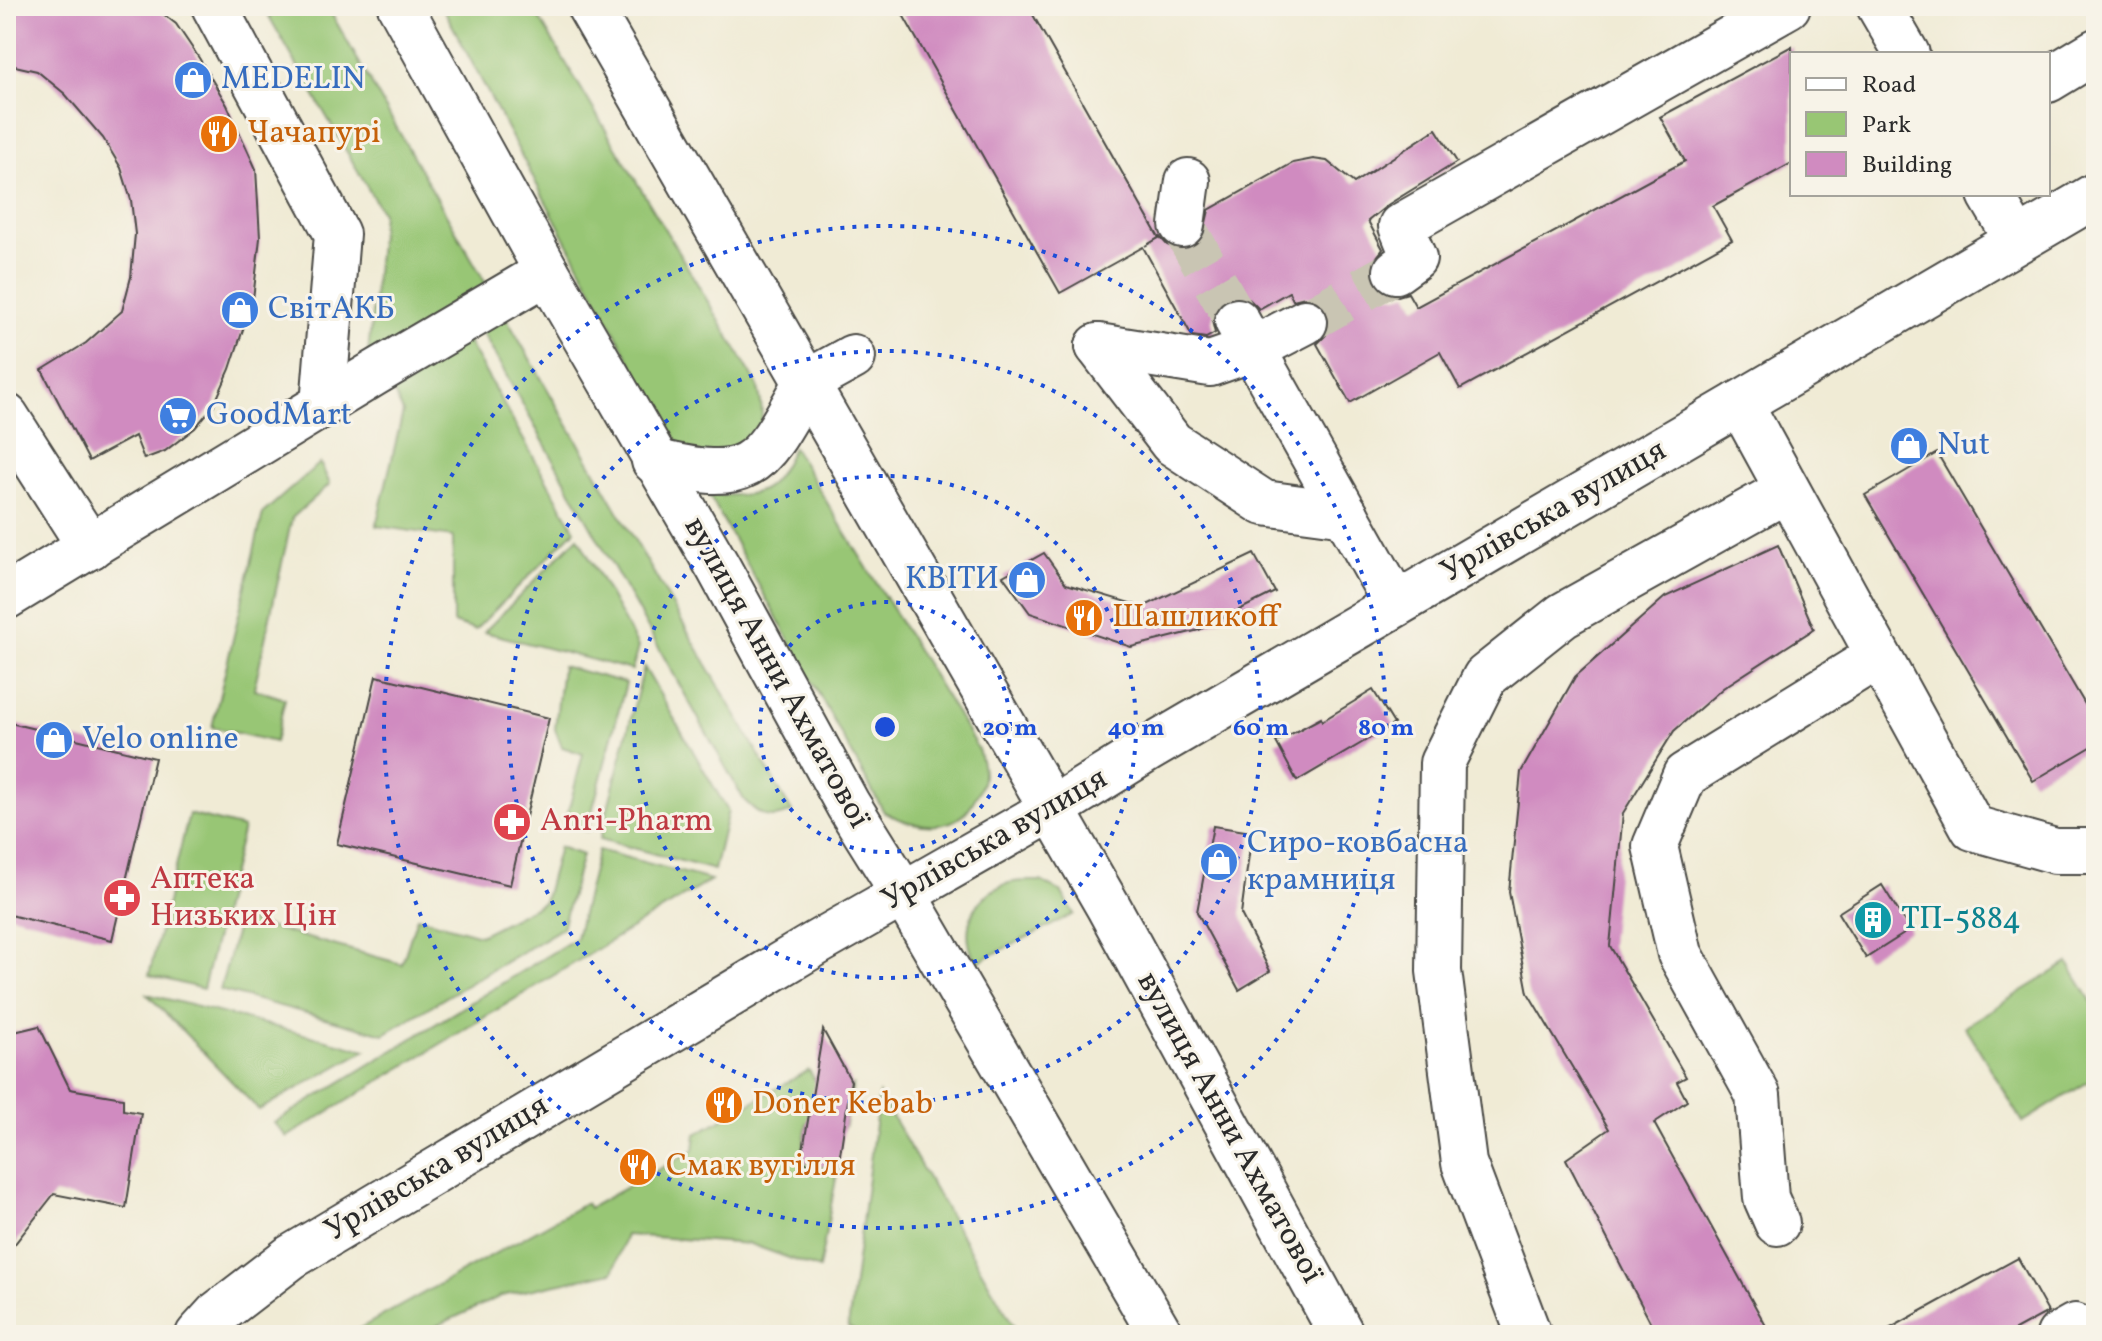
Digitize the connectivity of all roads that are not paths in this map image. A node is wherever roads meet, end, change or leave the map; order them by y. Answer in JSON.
{"nodes":[{"id":1,"x":214,"y":6,"type":"edge"},
{"id":2,"x":400,"y":6,"type":"edge"},
{"id":3,"x":589,"y":6,"type":"edge"},
{"id":4,"x":1788,"y":6,"type":"edge"},
{"id":5,"x":1879,"y":6,"type":"edge"},
{"id":6,"x":2096,"y":51,"type":"edge"},
{"id":7,"x":1906,"y":52,"type":"edge"},
{"id":8,"x":2050,"y":79,"type":"edge"},
{"id":9,"x":1188,"y":181,"type":"dead end"},
{"id":10,"x":2096,"y":195,"type":"edge"},
{"id":11,"x":1991,"y":196,"type":"edge"},
{"id":12,"x":1182,"y":225,"type":"tunnel mouth"},
{"id":13,"x":2017,"y":240,"type":"junction"},
{"id":14,"x":1396,"y":271,"type":"tunnel mouth"},
{"id":15,"x":547,"y":272,"type":"junction"},
{"id":16,"x":1305,"y":322,"type":"tunnel mouth"},
{"id":17,"x":1245,"y":335,"type":"junction"},
{"id":18,"x":853,"y":357,"type":"dead end"},
{"id":19,"x":806,"y":383,"type":"junction"},
{"id":20,"x":1740,"y":403,"type":"junction"},
{"id":21,"x":323,"y":405,"type":"junction"},
{"id":22,"x":6,"y":416,"type":"edge"},
{"id":23,"x":654,"y":461,"type":"junction"},
{"id":24,"x":1787,"y":490,"type":"junction"},
{"id":25,"x":1346,"y":514,"type":"junction"},
{"id":26,"x":90,"y":547,"type":"junction"},
{"id":27,"x":6,"y":597,"type":"edge"},
{"id":28,"x":1396,"y":604,"type":"junction"},
{"id":29,"x":1878,"y":656,"type":"junction"},
{"id":30,"x":1052,"y":809,"type":"junction"},
{"id":31,"x":2096,"y":851,"type":"edge"},
{"id":32,"x":903,"y":893,"type":"junction"},
{"id":33,"x":1777,"y":1223,"type":"dead end"},
{"id":34,"x":198,"y":1335,"type":"edge"},
{"id":35,"x":1161,"y":1335,"type":"edge"},
{"id":36,"x":1342,"y":1335,"type":"edge"},
{"id":37,"x":1529,"y":1335,"type":"edge"},
{"id":38,"x":2059,"y":1335,"type":"edge"},
{"id":39,"x":2080,"y":1335,"type":"edge"}],
"edges":[{"from":1,"to":21,"type":"main road"},
{"from":2,"to":15,"type":"main road","name":"вулиця Анни Ахматової"},
{"from":3,"to":19,"type":"main road","name":"вулиця Анни Ахматової"},
{"from":4,"to":14,"type":"main road"},
{"from":5,"to":7,"type":"main road"},
{"from":6,"to":8,"type":"main road"},
{"from":9,"to":12,"type":"main road"},
{"from":10,"to":13,"type":"main road","name":"Урлівська вулиця"},
{"from":11,"to":13,"type":"main road"},
{"from":13,"to":20,"type":"main road","name":"Урлівська вулиця"},
{"from":15,"to":21,"type":"main road"},
{"from":15,"to":23,"type":"main road","name":"вулиця Анни Ахматової"},
{"from":16,"to":17,"type":"main road"},
{"from":17,"to":25,"type":"main road"},
{"from":17,"to":25,"type":"main road"},
{"from":18,"to":19,"type":"main road"},
{"from":19,"to":23,"type":"main road"},
{"from":19,"to":30,"type":"main road","name":"вулиця Анни Ахматової"},
{"from":20,"to":24,"type":"main road"},
{"from":20,"to":28,"type":"main road","name":"Урлівська вулиця"},
{"from":21,"to":26,"type":"main road"},
{"from":22,"to":26,"type":"main road"},
{"from":23,"to":32,"type":"main road","name":"вулиця Анни Ахматової"},
{"from":24,"to":29,"type":"main road"},
{"from":24,"to":37,"type":"main road"},
{"from":25,"to":28,"type":"main road"},
{"from":26,"to":27,"type":"main road"},
{"from":28,"to":30,"type":"main road","name":"Урлівська вулиця"},
{"from":29,"to":31,"type":"main road"},
{"from":29,"to":33,"type":"main road"},
{"from":30,"to":32,"type":"main road","name":"Урлівська вулиця"},
{"from":30,"to":36,"type":"main road","name":"вулиця Анни Ахматової"},
{"from":32,"to":34,"type":"main road","name":"Урлівська вулиця"},
{"from":32,"to":35,"type":"main road","name":"вулиця Анни Ахматової"},
{"from":38,"to":39,"type":"main road"}]}
